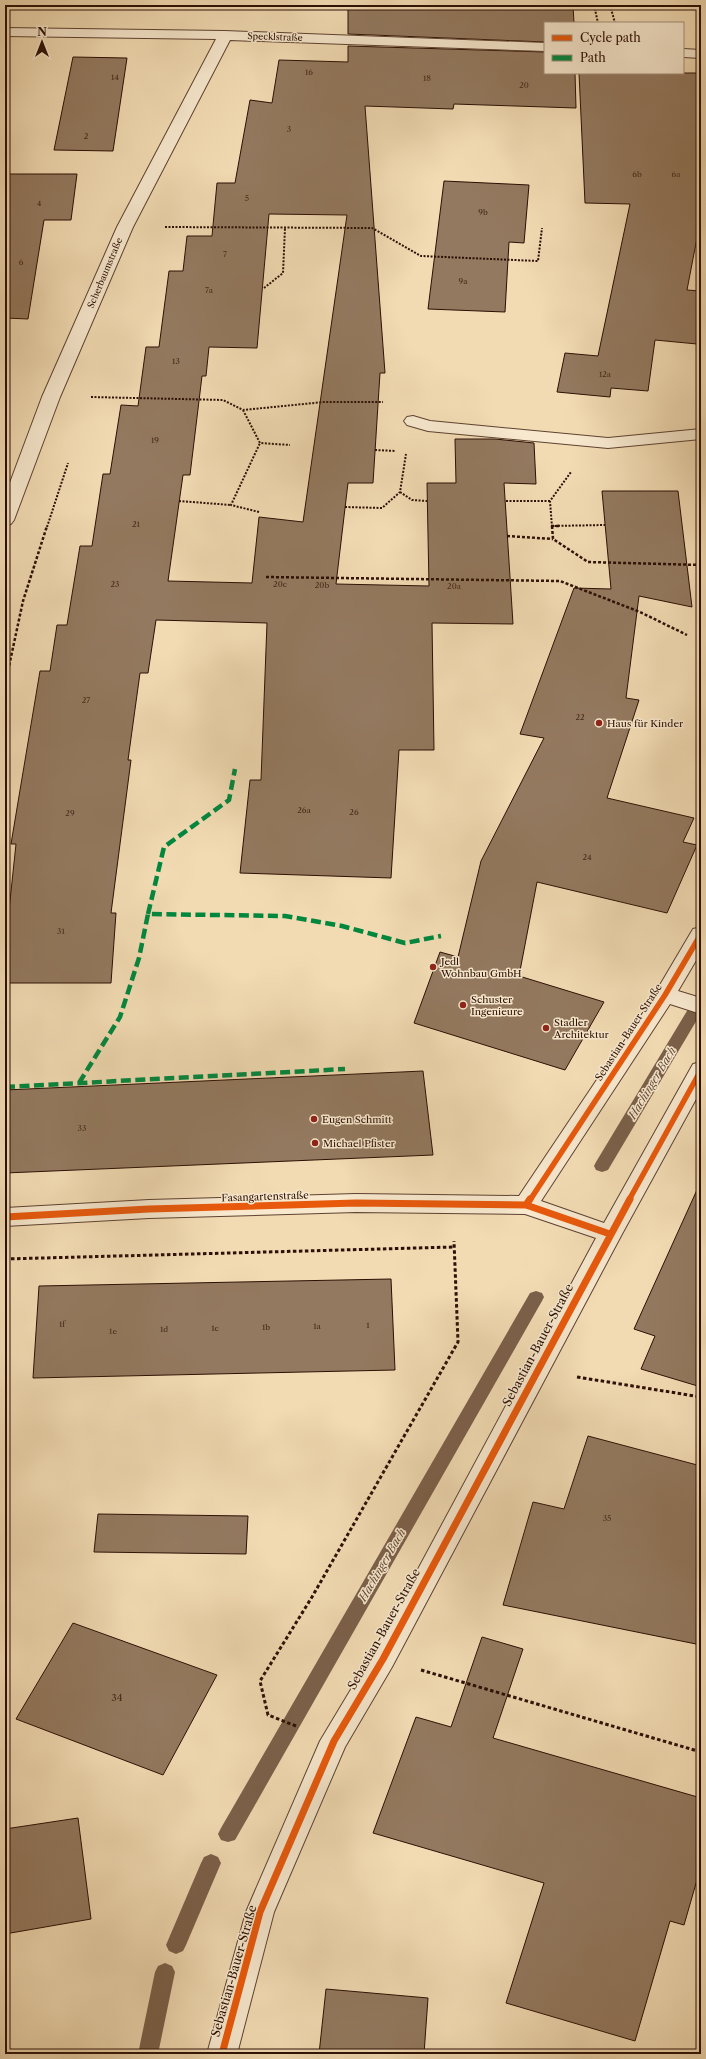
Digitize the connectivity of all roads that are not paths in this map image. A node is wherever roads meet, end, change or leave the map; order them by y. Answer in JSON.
{"nodes":[{"id":1,"x":5,"y":32,"type":"edge"},
{"id":2,"x":225,"y":35,"type":"junction"},
{"id":3,"x":544,"y":47,"type":"edge"},
{"id":4,"x":684,"y":53,"type":"edge"},
{"id":5,"x":701,"y":54,"type":"edge"},
{"id":6,"x":413,"y":421,"type":"road end"},
{"id":7,"x":701,"y":434,"type":"edge"},
{"id":8,"x":5,"y":520,"type":"edge"},
{"id":9,"x":701,"y":934,"type":"edge"},
{"id":10,"x":682,"y":1000,"type":"edge"},
{"id":11,"x":701,"y":1070,"type":"edge"},
{"id":12,"x":526,"y":1205,"type":"junction"},
{"id":13,"x":5,"y":1217,"type":"edge"},
{"id":14,"x":610,"y":1234,"type":"junction"},
{"id":15,"x":222,"y":2054,"type":"edge"}],
"edges":[{"from":1,"to":2,"type":"street","name":"Specklstraße"},
{"from":2,"to":3,"type":"street","name":"Specklstraße"},
{"from":2,"to":8,"type":"street","name":"Scherbaumstraße"},
{"from":4,"to":5,"type":"street"},
{"from":6,"to":7,"type":"street"},
{"from":9,"to":10,"type":"street","name":"Sebastian-Bauer-Straße"},
{"from":10,"to":12,"type":"street","name":"Sebastian-Bauer-Straße"},
{"from":11,"to":14,"type":"street","name":"Sebastian-Bauer-Straße"},
{"from":12,"to":13,"type":"street","name":"Fasangartenstraße"},
{"from":12,"to":14,"type":"street"},
{"from":14,"to":15,"type":"street","name":"Sebastian-Bauer-Straße"}]}
